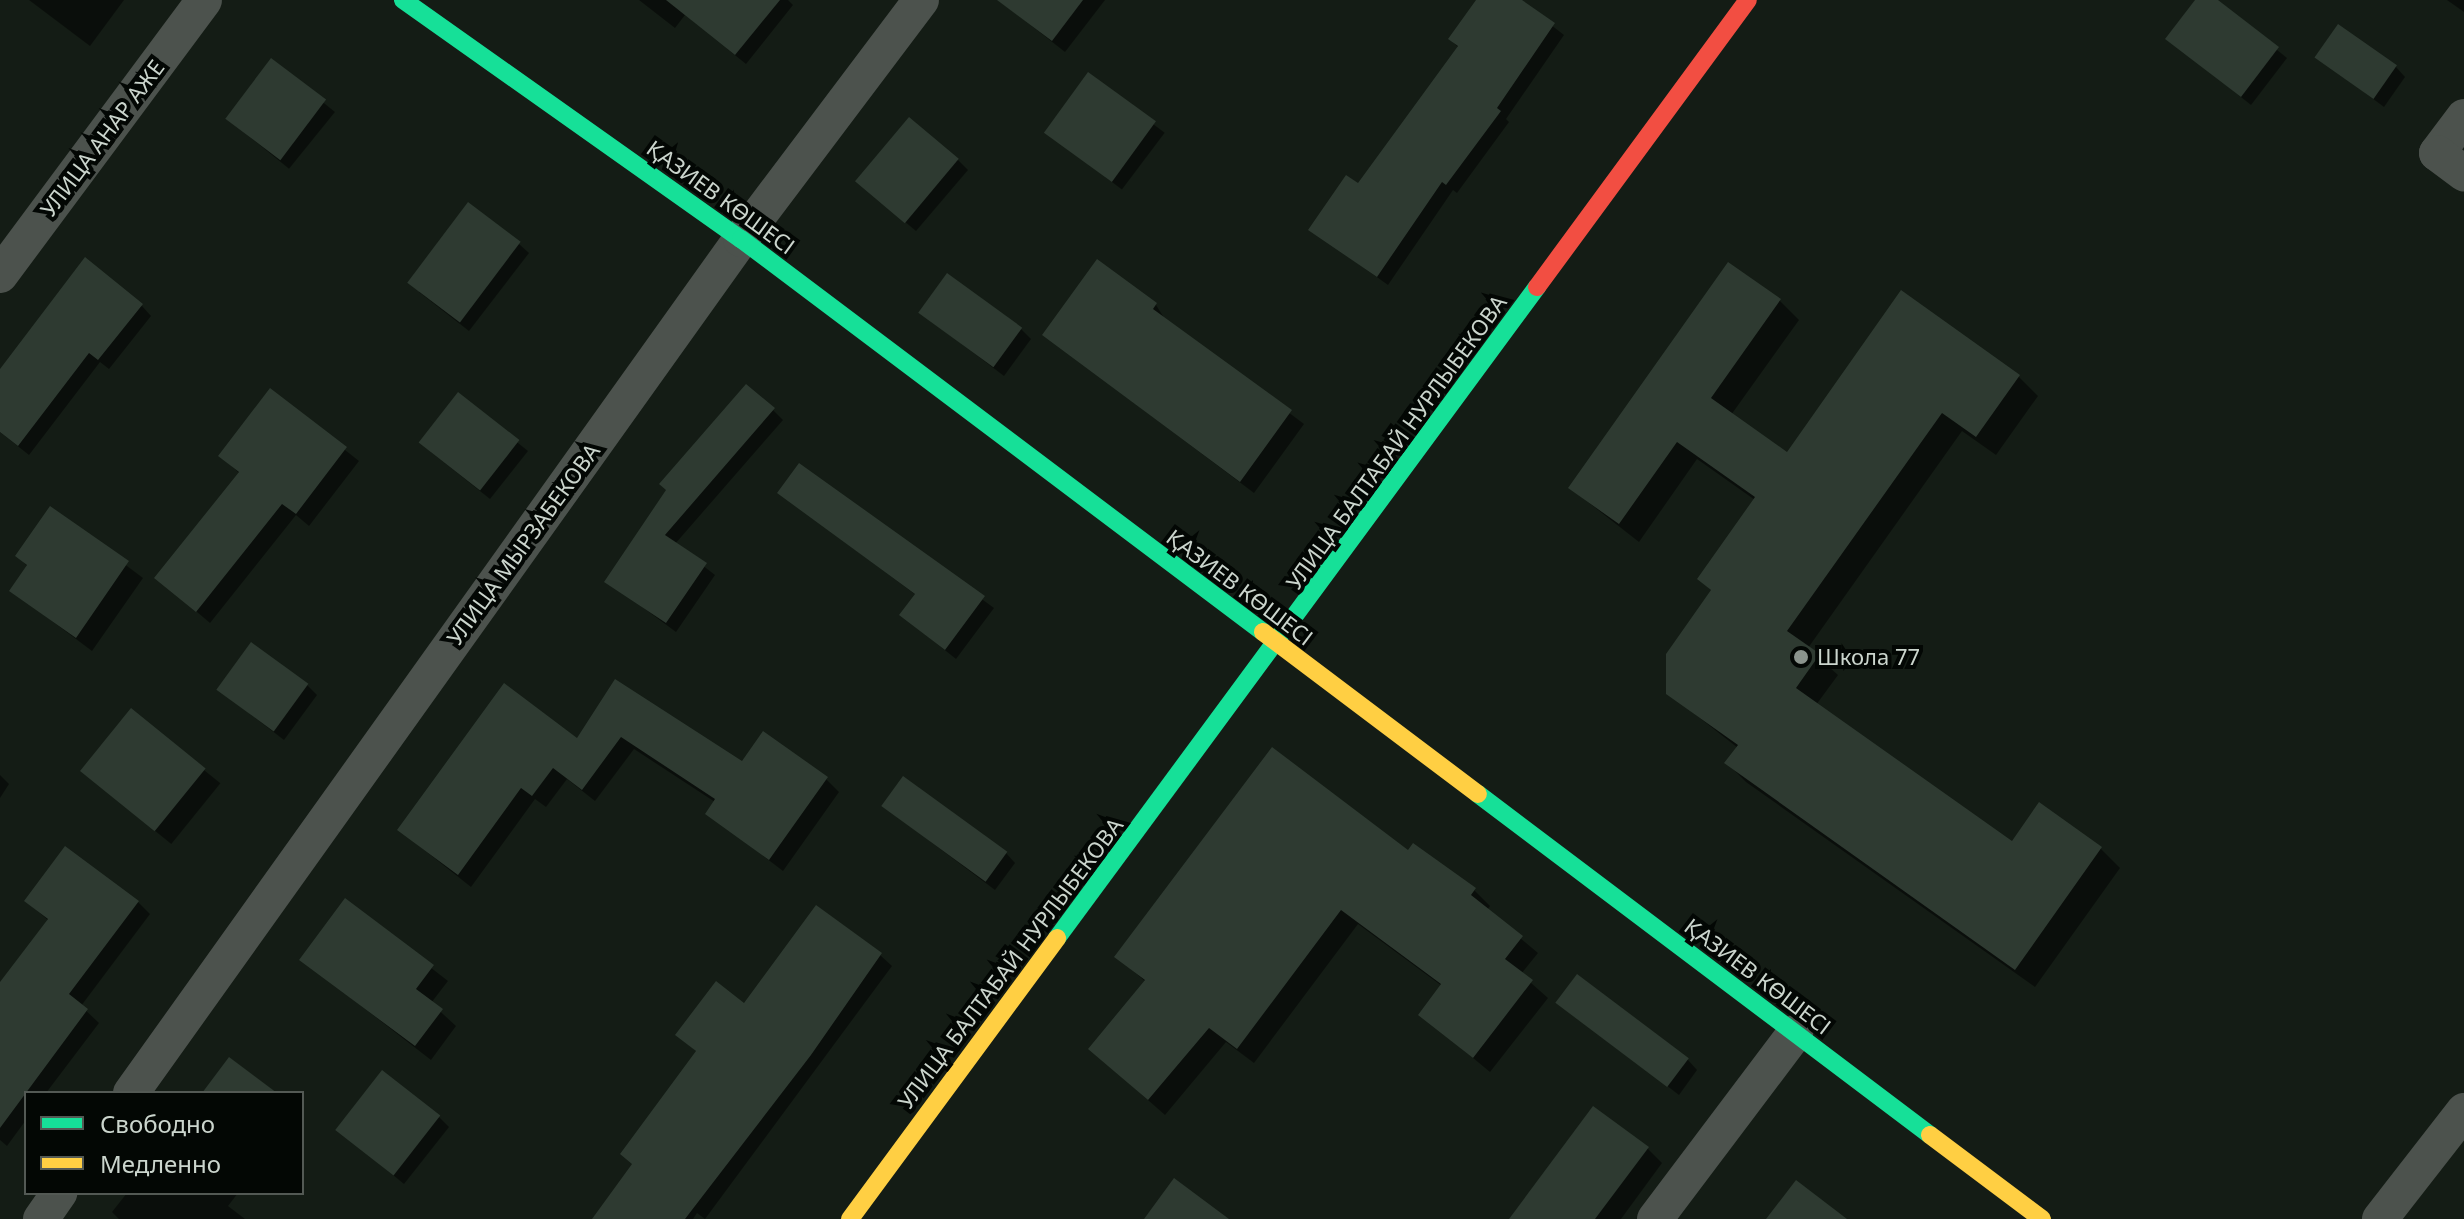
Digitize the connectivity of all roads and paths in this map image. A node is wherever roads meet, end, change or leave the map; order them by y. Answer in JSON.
{"nodes":[{"id":1,"x":204,"y":0,"type":"edge"},
{"id":2,"x":403,"y":0,"type":"edge"},
{"id":3,"x":921,"y":0,"type":"edge"},
{"id":4,"x":1748,"y":0,"type":"edge"},
{"id":5,"x":2464,"y":117,"type":"edge"},
{"id":6,"x":2464,"y":173,"type":"edge"},
{"id":7,"x":741,"y":239,"type":"junction"},
{"id":8,"x":0,"y":275,"type":"edge"},
{"id":9,"x":1277,"y":645,"type":"junction"},
{"id":10,"x":1795,"y":1033,"type":"junction"},
{"id":11,"x":132,"y":1091,"type":"edge"},
{"id":12,"x":2464,"y":1111,"type":"edge"},
{"id":13,"x":58,"y":1195,"type":"edge"},
{"id":14,"x":41,"y":1219,"type":"edge"},
{"id":15,"x":850,"y":1219,"type":"edge"},
{"id":16,"x":1655,"y":1219,"type":"edge"},
{"id":17,"x":2042,"y":1219,"type":"edge"},
{"id":18,"x":2380,"y":1219,"type":"edge"}],
"edges":[{"from":1,"to":8,"type":"street","name":"УЛИЦА АНАР АЖЕ"},
{"from":2,"to":7,"type":"street","name":"ҚАЗИЕВ КӨШЕСІ"},
{"from":3,"to":7,"type":"street","name":"УЛИЦА МЫРЗАБЕКОВА"},
{"from":4,"to":9,"type":"street","name":"УЛИЦА БАЛТАБАЙ НУРЛЫБЕКОВА"},
{"from":5,"to":6,"type":"street"},
{"from":7,"to":9,"type":"street","name":"ҚАЗИЕВ КӨШЕСІ"},
{"from":7,"to":11,"type":"street","name":"УЛИЦА МЫРЗАБЕКОВА"},
{"from":9,"to":10,"type":"street","name":"ҚАЗИЕВ КӨШЕСІ"},
{"from":9,"to":15,"type":"street","name":"УЛИЦА БАЛТАБАЙ НУРЛЫБЕКОВА"},
{"from":10,"to":16,"type":"street"},
{"from":10,"to":17,"type":"street","name":"ҚАЗИЕВ КӨШЕСІ"},
{"from":12,"to":18,"type":"street"},
{"from":13,"to":14,"type":"street"}]}
